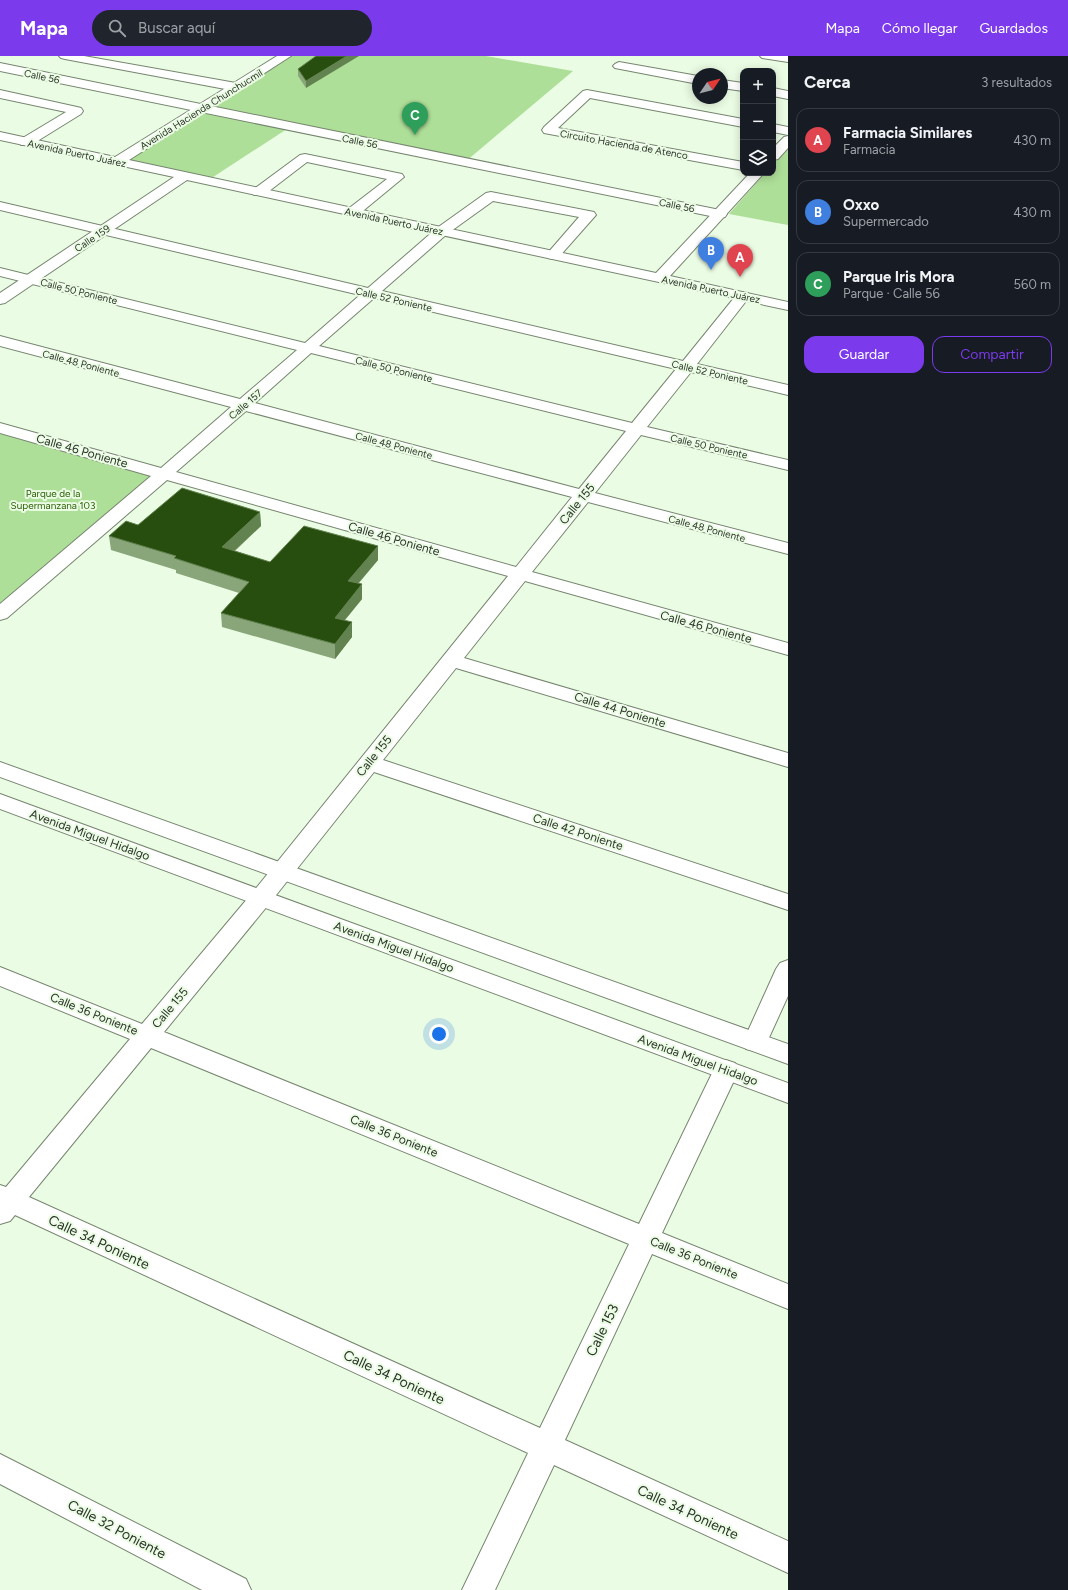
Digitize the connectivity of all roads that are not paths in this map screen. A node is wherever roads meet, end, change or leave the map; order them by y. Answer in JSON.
{"nodes":[{"id":1,"x":65,"y":56,"type":"edge"},
{"id":2,"x":285,"y":56,"type":"edge"},
{"id":3,"x":632,"y":56,"type":"edge"},
{"id":4,"x":766,"y":56,"type":"edge"},
{"id":5,"x":788,"y":59,"type":"edge"},
{"id":6,"x":0,"y":67,"type":"edge"},
{"id":7,"x":692,"y":79,"type":"edge"},
{"id":8,"x":728,"y":85,"type":"edge"},
{"id":9,"x":236,"y":87,"type":"junction"},
{"id":10,"x":740,"y":87,"type":"edge"},
{"id":11,"x":776,"y":93,"type":"edge"},
{"id":12,"x":0,"y":94,"type":"edge"},
{"id":13,"x":788,"y":95,"type":"edge"},
{"id":14,"x":201,"y":109,"type":"junction"},
{"id":15,"x":740,"y":122,"type":"edge"},
{"id":16,"x":776,"y":129,"type":"edge"},
{"id":17,"x":788,"y":131,"type":"edge"},
{"id":18,"x":0,"y":136,"type":"edge"},
{"id":19,"x":788,"y":140,"type":"edge"},
{"id":20,"x":26,"y":142,"type":"junction"},
{"id":21,"x":776,"y":153,"type":"edge"},
{"id":22,"x":118,"y":161,"type":"junction"},
{"id":23,"x":740,"y":165,"type":"edge"},
{"id":24,"x":185,"y":176,"type":"junction"},
{"id":25,"x":754,"y":176,"type":"edge"},
{"id":26,"x":259,"y":192,"type":"junction"},
{"id":27,"x":0,"y":206,"type":"edge"},
{"id":28,"x":353,"y":212,"type":"junction"},
{"id":29,"x":720,"y":214,"type":"junction"},
{"id":30,"x":102,"y":231,"type":"junction"},
{"id":31,"x":442,"y":231,"type":"junction"},
{"id":32,"x":553,"y":255,"type":"junction"},
{"id":33,"x":0,"y":272,"type":"edge"},
{"id":34,"x":660,"y":278,"type":"junction"},
{"id":35,"x":31,"y":279,"type":"junction"},
{"id":36,"x":371,"y":294,"type":"junction"},
{"id":37,"x":743,"y":296,"type":"junction"},
{"id":38,"x":0,"y":300,"type":"edge"},
{"id":39,"x":788,"y":306,"type":"edge"},
{"id":40,"x":0,"y":341,"type":"edge"},
{"id":41,"x":309,"y":348,"type":"junction"},
{"id":42,"x":686,"y":367,"type":"junction"},
{"id":43,"x":788,"y":390,"type":"edge"},
{"id":44,"x":244,"y":405,"type":"junction"},
{"id":45,"x":0,"y":428,"type":"edge"},
{"id":46,"x":636,"y":429,"type":"junction"},
{"id":47,"x":788,"y":465,"type":"edge"},
{"id":48,"x":164,"y":474,"type":"junction"},
{"id":49,"x":584,"y":495,"type":"junction"},
{"id":50,"x":788,"y":549,"type":"edge"},
{"id":51,"x":520,"y":575,"type":"junction"},
{"id":52,"x":0,"y":614,"type":"edge"},
{"id":53,"x":788,"y":649,"type":"edge"},
{"id":54,"x":451,"y":660,"type":"junction"},
{"id":55,"x":788,"y":760,"type":"edge"},
{"id":56,"x":369,"y":763,"type":"junction"},
{"id":57,"x":0,"y":770,"type":"edge"},
{"id":58,"x":0,"y":801,"type":"edge"},
{"id":59,"x":281,"y":872,"type":"junction"},
{"id":60,"x":261,"y":898,"type":"junction"},
{"id":61,"x":788,"y":902,"type":"edge"},
{"id":62,"x":788,"y":969,"type":"edge"},
{"id":63,"x":0,"y":976,"type":"edge"},
{"id":64,"x":147,"y":1036,"type":"junction"},
{"id":65,"x":755,"y":1042,"type":"junction"},
{"id":66,"x":788,"y":1054,"type":"edge"},
{"id":67,"x":726,"y":1070,"type":"junction"},
{"id":68,"x":788,"y":1093,"type":"edge"},
{"id":69,"x":3,"y":1203,"type":"edge"},
{"id":70,"x":646,"y":1239,"type":"junction"},
{"id":71,"x":788,"y":1297,"type":"edge"},
{"id":72,"x":547,"y":1447,"type":"junction"},
{"id":73,"x":0,"y":1468,"type":"edge"},
{"id":74,"x":788,"y":1557,"type":"edge"},
{"id":75,"x":235,"y":1590,"type":"edge"},
{"id":76,"x":478,"y":1590,"type":"edge"}],
"edges":[{"from":1,"to":9,"type":"street"},
{"from":2,"to":9,"type":"street","name":"Avenida Hacienda Chunchucmil"},
{"from":3,"to":7,"type":"street"},
{"from":4,"to":5,"type":"street"},
{"from":6,"to":14,"type":"street","name":"Calle 56"},
{"from":8,"to":10,"type":"street"},
{"from":9,"to":14,"type":"street","name":"Avenida Hacienda Chunchucmil"},
{"from":11,"to":13,"type":"street"},
{"from":12,"to":20,"type":"street"},
{"from":14,"to":22,"type":"street","name":"Avenida Hacienda Chunchucmil"},
{"from":14,"to":29,"type":"street","name":"Calle 56"},
{"from":15,"to":23,"type":"street","name":"Circuito Hacienda de Atenco"},
{"from":16,"to":17,"type":"street"},
{"from":18,"to":20,"type":"street","name":"Avenida Puerto Juárez"},
{"from":19,"to":21,"type":"street"},
{"from":20,"to":22,"type":"street","name":"Avenida Puerto Juárez"},
{"from":22,"to":24,"type":"street","name":"Avenida Puerto Juárez"},
{"from":24,"to":26,"type":"street","name":"Avenida Puerto Juárez"},
{"from":24,"to":30,"type":"street","name":"Calle 159"},
{"from":25,"to":29,"type":"street"},
{"from":26,"to":28,"type":"street","name":"Avenida Puerto Juárez"},
{"from":26,"to":28,"type":"street"},
{"from":27,"to":30,"type":"street","name":"Calle 52 Poniente"},
{"from":28,"to":31,"type":"street","name":"Avenida Puerto Juárez"},
{"from":29,"to":34,"type":"street"},
{"from":30,"to":35,"type":"street","name":"Calle 159"},
{"from":30,"to":36,"type":"street","name":"Calle 52 Poniente"},
{"from":31,"to":32,"type":"street","name":"Avenida Puerto Juárez"},
{"from":31,"to":32,"type":"street","name":"Calle 157"},
{"from":31,"to":36,"type":"street","name":"Calle 157"},
{"from":32,"to":34,"type":"street","name":"Avenida Puerto Juárez"},
{"from":33,"to":35,"type":"street","name":"Calle 50 Poniente"},
{"from":34,"to":37,"type":"street","name":"Avenida Puerto Juárez"},
{"from":35,"to":38,"type":"street","name":"Calle 159"},
{"from":35,"to":41,"type":"street","name":"Calle 50 Poniente"},
{"from":36,"to":41,"type":"street","name":"Calle 157"},
{"from":36,"to":42,"type":"street","name":"Calle 52 Poniente"},
{"from":37,"to":39,"type":"street","name":"Avenida Puerto Juárez"},
{"from":37,"to":42,"type":"street","name":"Calle 155"},
{"from":40,"to":44,"type":"street","name":"Calle 48 Poniente"},
{"from":41,"to":44,"type":"street","name":"Calle 157"},
{"from":41,"to":46,"type":"street","name":"Calle 50 Poniente"},
{"from":42,"to":43,"type":"street","name":"Calle 52 Poniente"},
{"from":42,"to":46,"type":"street","name":"Calle 155"},
{"from":44,"to":48,"type":"street","name":"Calle 157"},
{"from":44,"to":49,"type":"street","name":"Calle 48 Poniente"},
{"from":45,"to":48,"type":"street","name":"Calle 46 Poniente"},
{"from":46,"to":47,"type":"street","name":"Calle 50 Poniente"},
{"from":46,"to":49,"type":"street","name":"Calle 155"},
{"from":48,"to":51,"type":"street","name":"Calle 46 Poniente"},
{"from":48,"to":52,"type":"street","name":"Calle 157"},
{"from":49,"to":50,"type":"street","name":"Calle 48 Poniente"},
{"from":49,"to":51,"type":"street","name":"Calle 155"},
{"from":51,"to":53,"type":"street","name":"Calle 46 Poniente"},
{"from":51,"to":54,"type":"street","name":"Calle 155"},
{"from":54,"to":55,"type":"street","name":"Calle 44 Poniente"},
{"from":54,"to":56,"type":"street","name":"Calle 155"},
{"from":56,"to":59,"type":"street","name":"Calle 155"},
{"from":56,"to":61,"type":"street","name":"Calle 42 Poniente"},
{"from":57,"to":59,"type":"street"},
{"from":58,"to":60,"type":"street","name":"Avenida Miguel Hidalgo"},
{"from":59,"to":60,"type":"street","name":"Calle 155"},
{"from":59,"to":65,"type":"street"},
{"from":60,"to":64,"type":"street","name":"Calle 155"},
{"from":60,"to":67,"type":"street","name":"Avenida Miguel Hidalgo"},
{"from":62,"to":65,"type":"street"},
{"from":63,"to":64,"type":"street","name":"Calle 36 Poniente"},
{"from":64,"to":69,"type":"street","name":"Calle 155"},
{"from":64,"to":70,"type":"street","name":"Calle 36 Poniente"},
{"from":65,"to":66,"type":"street"},
{"from":67,"to":68,"type":"street","name":"Avenida Miguel Hidalgo"},
{"from":67,"to":70,"type":"street","name":"Calle 153"},
{"from":69,"to":72,"type":"street","name":"Calle 34 Poniente"},
{"from":70,"to":71,"type":"street","name":"Calle 36 Poniente"},
{"from":70,"to":72,"type":"street","name":"Calle 153"},
{"from":72,"to":74,"type":"street","name":"Calle 34 Poniente"},
{"from":72,"to":76,"type":"street","name":"Calle 153"},
{"from":73,"to":75,"type":"street","name":"Calle 32 Poniente"}]}
